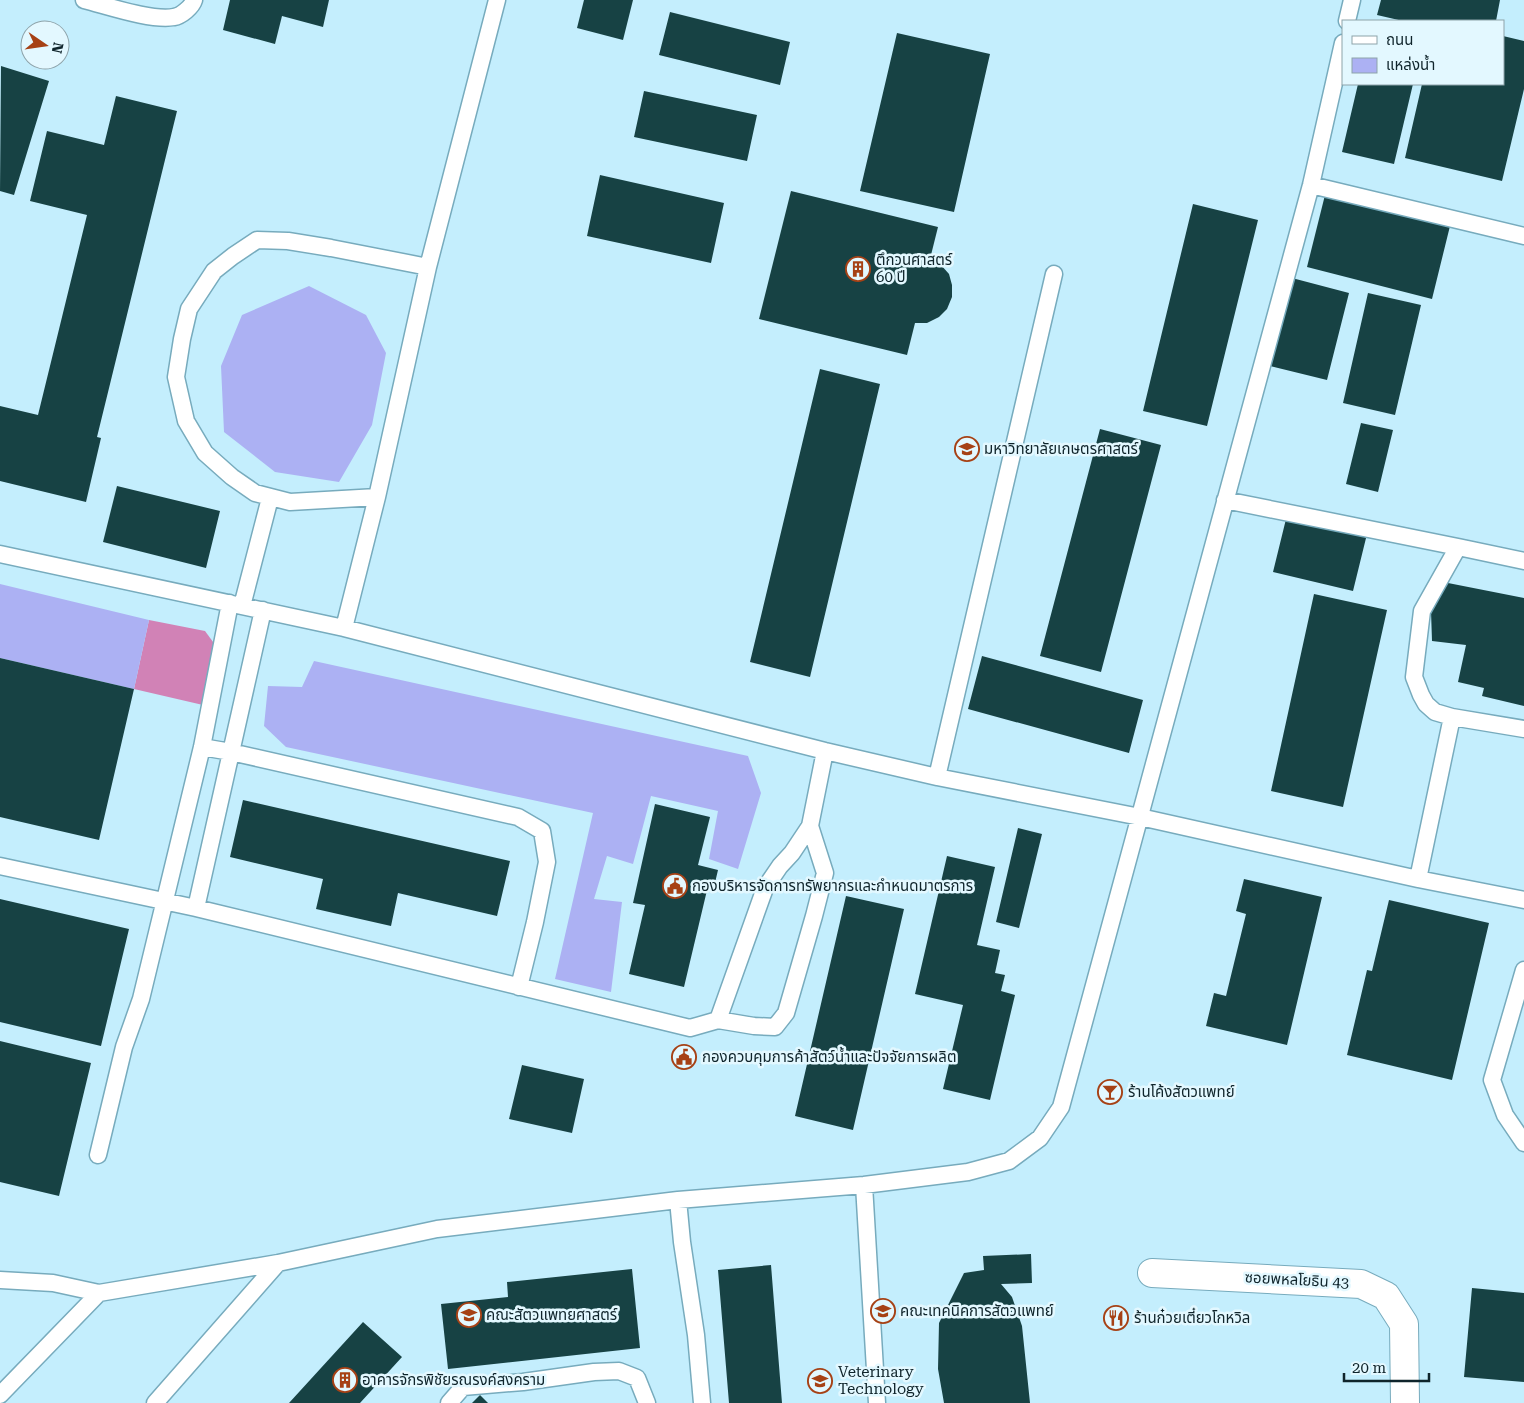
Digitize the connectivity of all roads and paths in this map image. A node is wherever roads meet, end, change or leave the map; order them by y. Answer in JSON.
{"nodes":[{"id":1,"x":84,"y":0,"type":"edge"},
{"id":2,"x":194,"y":0,"type":"edge"},
{"id":3,"x":497,"y":0,"type":"edge"},
{"id":4,"x":1352,"y":0,"type":"edge"},
{"id":5,"x":1348,"y":20,"type":"edge"},
{"id":6,"x":1342,"y":47,"type":"edge"},
{"id":7,"x":1311,"y":185,"type":"junction"},
{"id":8,"x":1524,"y":236,"type":"edge"},
{"id":9,"x":428,"y":267,"type":"junction"},
{"id":10,"x":1054,"y":274,"type":"dead end"},
{"id":11,"x":377,"y":497,"type":"junction"},
{"id":12,"x":270,"y":498,"type":"junction"},
{"id":13,"x":1225,"y":500,"type":"junction"},
{"id":14,"x":1458,"y":547,"type":"junction"},
{"id":15,"x":0,"y":554,"type":"edge"},
{"id":16,"x":1524,"y":561,"type":"edge"},
{"id":17,"x":236,"y":604,"type":"junction"},
{"id":18,"x":263,"y":610,"type":"junction"},
{"id":19,"x":344,"y":628,"type":"junction"},
{"id":20,"x":1452,"y":717,"type":"junction"},
{"id":21,"x":1524,"y":729,"type":"edge"},
{"id":22,"x":202,"y":747,"type":"junction"},
{"id":23,"x":824,"y":751,"type":"junction"},
{"id":24,"x":232,"y":752,"type":"junction"},
{"id":25,"x":937,"y":777,"type":"junction"},
{"id":26,"x":1140,"y":817,"type":"junction"},
{"id":27,"x":810,"y":826,"type":"junction"},
{"id":28,"x":0,"y":866,"type":"edge"},
{"id":29,"x":1418,"y":879,"type":"junction"},
{"id":30,"x":1524,"y":900,"type":"edge"},
{"id":31,"x":165,"y":901,"type":"junction"},
{"id":32,"x":196,"y":908,"type":"junction"},
{"id":33,"x":1524,"y":970,"type":"edge"},
{"id":34,"x":519,"y":987,"type":"junction"},
{"id":35,"x":718,"y":1020,"type":"junction"},
{"id":36,"x":1524,"y":1143,"type":"edge"},
{"id":37,"x":98,"y":1155,"type":"dead end"},
{"id":38,"x":864,"y":1185,"type":"junction"},
{"id":39,"x":678,"y":1200,"type":"junction"},
{"id":40,"x":278,"y":1263,"type":"junction"},
{"id":41,"x":1152,"y":1272,"type":"dead end"},
{"id":42,"x":0,"y":1280,"type":"edge"},
{"id":43,"x":100,"y":1292,"type":"junction"},
{"id":44,"x":0,"y":1395,"type":"edge"},
{"id":45,"x":156,"y":1403,"type":"edge"},
{"id":46,"x":449,"y":1403,"type":"edge"},
{"id":47,"x":647,"y":1403,"type":"edge"},
{"id":48,"x":702,"y":1403,"type":"edge"},
{"id":49,"x":876,"y":1403,"type":"edge"},
{"id":50,"x":1405,"y":1403,"type":"edge"}],
"edges":[{"from":1,"to":2,"type":"lane"},
{"from":3,"to":9,"type":"lane"},
{"from":4,"to":5,"type":"lane"},
{"from":6,"to":7,"type":"lane"},
{"from":7,"to":8,"type":"lane"},
{"from":7,"to":13,"type":"lane"},
{"from":9,"to":11,"type":"lane"},
{"from":9,"to":12,"type":"lane"},
{"from":10,"to":25,"type":"lane"},
{"from":11,"to":12,"type":"lane"},
{"from":11,"to":19,"type":"lane"},
{"from":12,"to":17,"type":"lane"},
{"from":13,"to":14,"type":"lane"},
{"from":13,"to":26,"type":"lane"},
{"from":14,"to":16,"type":"lane"},
{"from":14,"to":20,"type":"lane"},
{"from":15,"to":17,"type":"lane"},
{"from":17,"to":18,"type":"lane"},
{"from":17,"to":22,"type":"lane"},
{"from":18,"to":19,"type":"lane"},
{"from":18,"to":24,"type":"lane"},
{"from":19,"to":23,"type":"lane"},
{"from":20,"to":21,"type":"lane"},
{"from":20,"to":29,"type":"lane"},
{"from":22,"to":24,"type":"lane"},
{"from":22,"to":31,"type":"lane"},
{"from":23,"to":25,"type":"lane"},
{"from":23,"to":27,"type":"lane"},
{"from":24,"to":32,"type":"lane"},
{"from":24,"to":34,"type":"lane"},
{"from":25,"to":26,"type":"lane"},
{"from":26,"to":29,"type":"lane"},
{"from":26,"to":38,"type":"lane"},
{"from":27,"to":35,"type":"lane"},
{"from":27,"to":35,"type":"lane"},
{"from":28,"to":31,"type":"lane"},
{"from":29,"to":30,"type":"lane"},
{"from":31,"to":32,"type":"lane"},
{"from":31,"to":37,"type":"lane"},
{"from":32,"to":34,"type":"lane"},
{"from":33,"to":36,"type":"lane"},
{"from":34,"to":35,"type":"lane"},
{"from":38,"to":39,"type":"lane"},
{"from":38,"to":49,"type":"lane"},
{"from":39,"to":40,"type":"lane"},
{"from":39,"to":48,"type":"lane"},
{"from":40,"to":43,"type":"lane"},
{"from":40,"to":45,"type":"lane"},
{"from":41,"to":50,"type":"street","name":"ซอยพหลโยธิน 43"},
{"from":42,"to":43,"type":"lane"},
{"from":43,"to":44,"type":"lane"},
{"from":46,"to":47,"type":"lane"}]}
